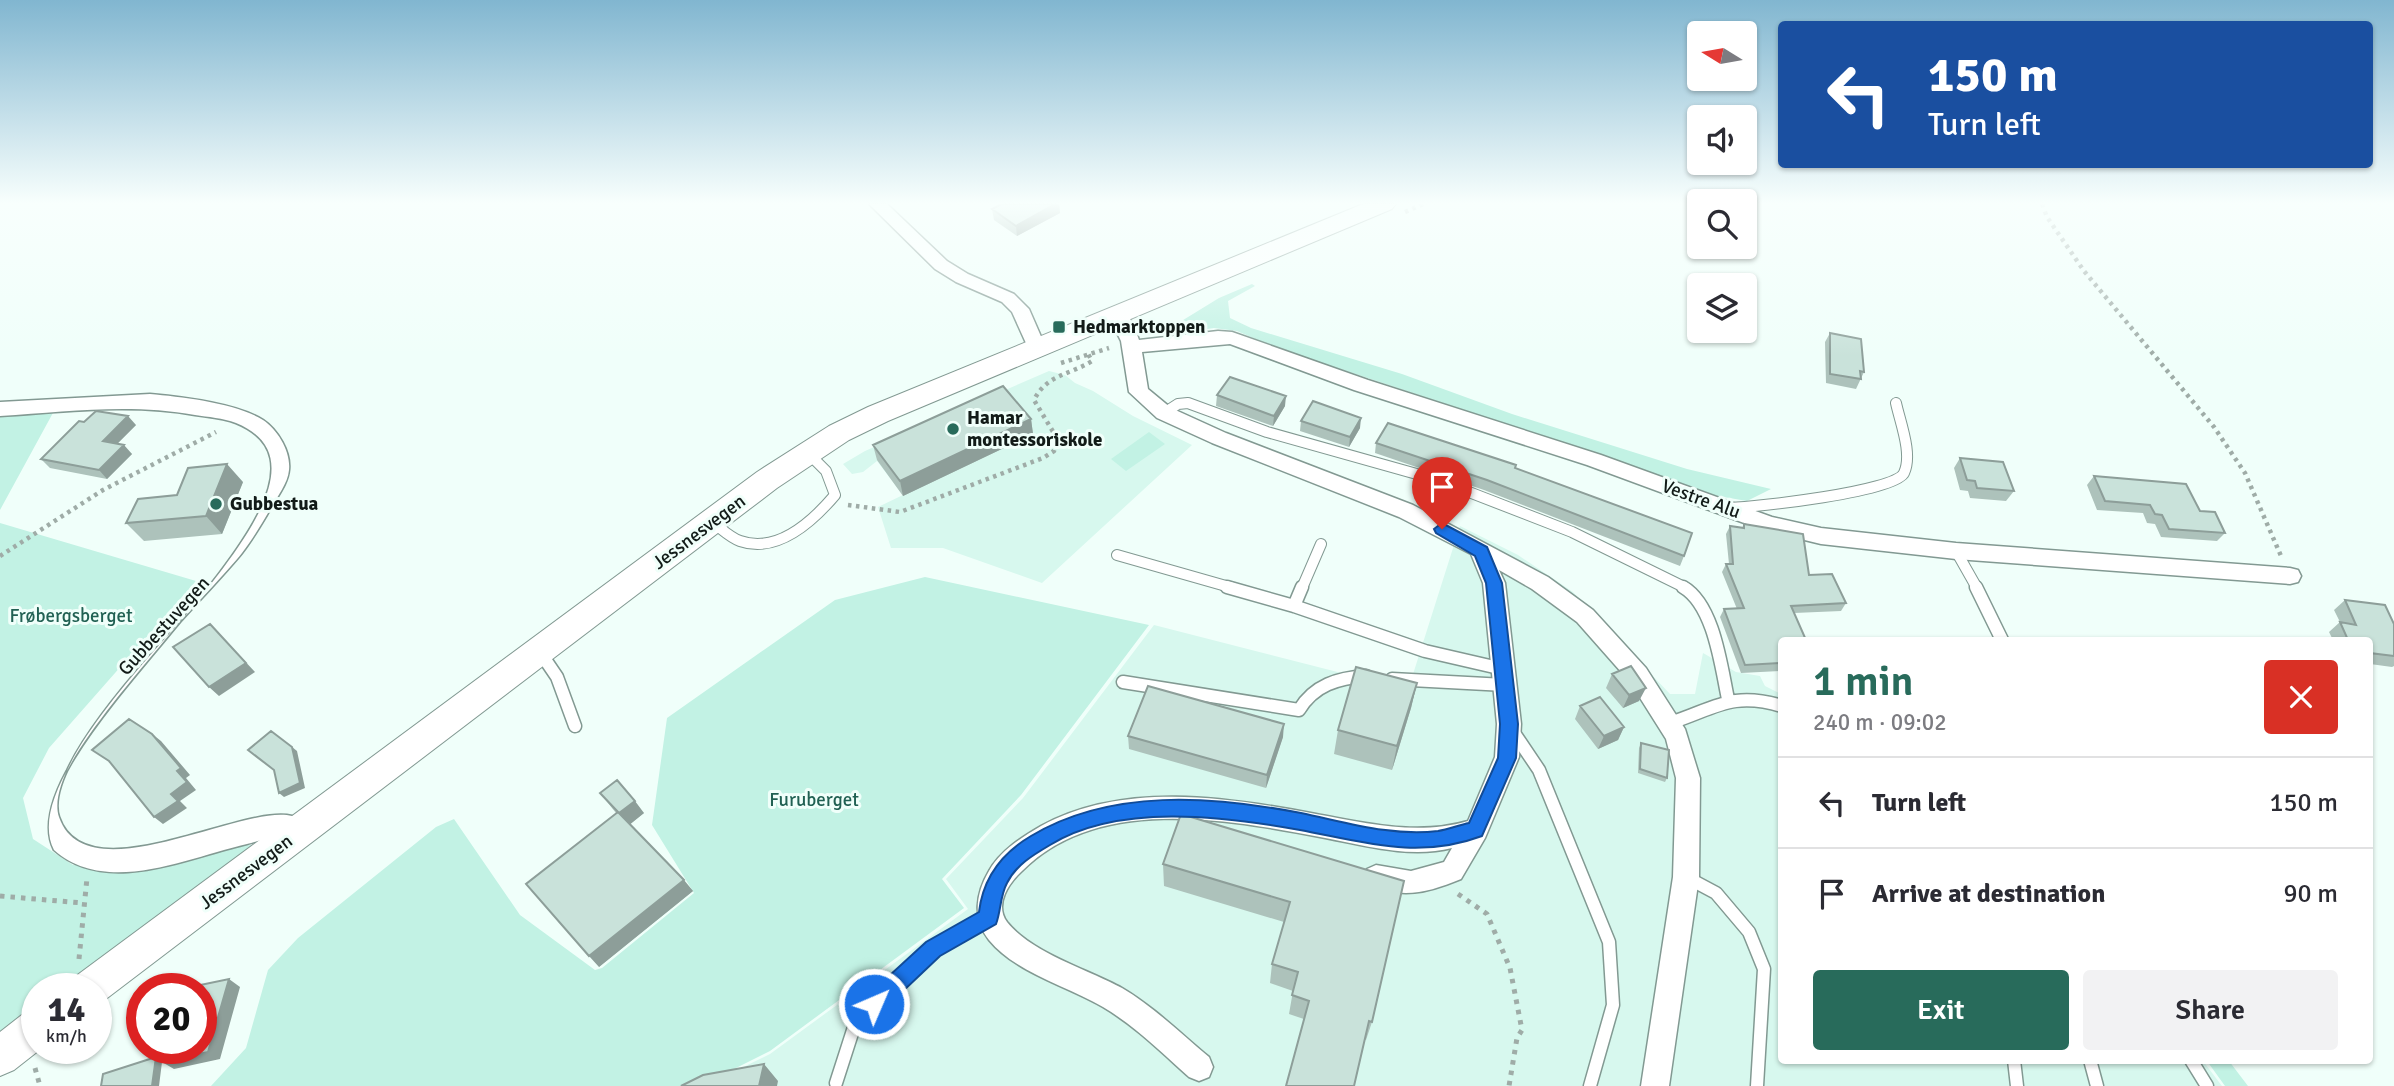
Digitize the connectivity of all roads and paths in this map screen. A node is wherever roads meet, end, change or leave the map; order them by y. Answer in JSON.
{"nodes":[{"id":1,"x":930,"y":255,"type":"edge"},
{"id":2,"x":1283,"y":255,"type":"edge"},
{"id":3,"x":2073,"y":255,"type":"edge"},
{"id":4,"x":1123,"y":335,"type":"junction"},
{"id":5,"x":1043,"y":356,"type":"junction"},
{"id":6,"x":1090,"y":356,"type":"junction"},
{"id":7,"x":1896,"y":403,"type":"dead end"},
{"id":8,"x":0,"y":408,"type":"edge"},
{"id":9,"x":1164,"y":413,"type":"junction"},
{"id":10,"x":245,"y":419,"type":"junction"},
{"id":11,"x":808,"y":453,"type":"junction"},
{"id":12,"x":831,"y":500,"type":"junction"},
{"id":13,"x":1728,"y":508,"type":"junction"},
{"id":14,"x":712,"y":522,"type":"junction"},
{"id":15,"x":1321,"y":544,"type":"dead end"},
{"id":16,"x":1956,"y":551,"type":"junction"},
{"id":17,"x":1481,"y":552,"type":"junction"},
{"id":18,"x":1117,"y":555,"type":"dead end"},
{"id":19,"x":0,"y":556,"type":"edge"},
{"id":20,"x":2290,"y":576,"type":"joint"},
{"id":21,"x":1294,"y":606,"type":"junction"},
{"id":22,"x":2001,"y":637,"type":"edge"},
{"id":23,"x":540,"y":652,"type":"junction"},
{"id":24,"x":1504,"y":677,"type":"junction"},
{"id":25,"x":1123,"y":681,"type":"dead end"},
{"id":26,"x":1728,"y":699,"type":"junction"},
{"id":27,"x":1778,"y":705,"type":"edge"},
{"id":28,"x":1670,"y":723,"type":"junction"},
{"id":29,"x":1509,"y":724,"type":"junction"},
{"id":30,"x":575,"y":726,"type":"dead end"},
{"id":31,"x":1166,"y":808,"type":"junction"},
{"id":32,"x":1476,"y":830,"type":"junction"},
{"id":33,"x":297,"y":834,"type":"junction"},
{"id":34,"x":1226,"y":835,"type":"edge"},
{"id":35,"x":95,"y":857,"type":"junction"},
{"id":36,"x":1354,"y":872,"type":"edge"},
{"id":37,"x":1444,"y":874,"type":"junction"},
{"id":38,"x":1686,"y":877,"type":"junction"},
{"id":39,"x":0,"y":896,"type":"edge"},
{"id":40,"x":83,"y":903,"type":"junction"},
{"id":41,"x":989,"y":917,"type":"junction"},
{"id":42,"x":84,"y":973,"type":"edge"},
{"id":43,"x":87,"y":973,"type":"edge"},
{"id":44,"x":21,"y":1040,"type":"edge"},
{"id":45,"x":0,"y":1055,"type":"edge"},
{"id":46,"x":2014,"y":1064,"type":"edge"},
{"id":47,"x":2091,"y":1064,"type":"edge"},
{"id":48,"x":2194,"y":1064,"type":"edge"},
{"id":49,"x":1199,"y":1067,"type":"dead end"},
{"id":50,"x":836,"y":1083,"type":"dead end"},
{"id":51,"x":1508,"y":1086,"type":"edge"},
{"id":52,"x":1590,"y":1086,"type":"edge"},
{"id":53,"x":1655,"y":1086,"type":"edge"},
{"id":54,"x":1757,"y":1086,"type":"edge"},
{"id":55,"x":2017,"y":1086,"type":"edge"},
{"id":56,"x":2097,"y":1086,"type":"edge"},
{"id":57,"x":2207,"y":1086,"type":"edge"}],
"edges":[{"from":1,"to":5,"type":"street"},
{"from":2,"to":4,"type":"main road","name":"Jessnesvegen"},
{"from":3,"to":20,"type":"path"},
{"from":4,"to":5,"type":"main road","name":"Jessnesvegen"},
{"from":4,"to":6,"type":"path"},
{"from":4,"to":9,"type":"street"},
{"from":4,"to":13,"type":"street","name":"Vestre Alu"},
{"from":5,"to":6,"type":"path"},
{"from":5,"to":11,"type":"main road","name":"Jessnesvegen"},
{"from":6,"to":12,"type":"path"},
{"from":7,"to":13,"type":"lane"},
{"from":8,"to":10,"type":"street","name":"Gubbestuvegen"},
{"from":9,"to":17,"type":"street"},
{"from":9,"to":26,"type":"lane"},
{"from":10,"to":19,"type":"path"},
{"from":10,"to":35,"type":"street","name":"Gubbestuvegen"},
{"from":11,"to":12,"type":"lane"},
{"from":11,"to":14,"type":"main road","name":"Jessnesvegen"},
{"from":12,"to":14,"type":"lane"},
{"from":13,"to":16,"type":"street","name":"Vestre Alu"},
{"from":14,"to":23,"type":"main road","name":"Jessnesvegen"},
{"from":15,"to":21,"type":"lane"},
{"from":16,"to":20,"type":"street","name":"Vestre Alu"},
{"from":16,"to":22,"type":"lane"},
{"from":17,"to":24,"type":"street"},
{"from":17,"to":28,"type":"street"},
{"from":18,"to":21,"type":"lane"},
{"from":21,"to":24,"type":"lane"},
{"from":23,"to":30,"type":"lane"},
{"from":23,"to":33,"type":"main road","name":"Jessnesvegen"},
{"from":24,"to":25,"type":"lane"},
{"from":24,"to":29,"type":"street"},
{"from":26,"to":27,"type":"lane"},
{"from":26,"to":28,"type":"lane"},
{"from":28,"to":38,"type":"street"},
{"from":29,"to":32,"type":"street"},
{"from":29,"to":52,"type":"lane"},
{"from":31,"to":32,"type":"street"},
{"from":31,"to":34,"type":"street"},
{"from":31,"to":41,"type":"street"},
{"from":32,"to":37,"type":"street"},
{"from":33,"to":35,"type":"street","name":"Gubbestuvegen"},
{"from":33,"to":43,"type":"main road","name":"Jessnesvegen"},
{"from":35,"to":40,"type":"path"},
{"from":36,"to":37,"type":"street"},
{"from":37,"to":51,"type":"path"},
{"from":38,"to":53,"type":"street"},
{"from":38,"to":54,"type":"lane"},
{"from":39,"to":40,"type":"path"},
{"from":40,"to":42,"type":"path"},
{"from":41,"to":49,"type":"street"},
{"from":41,"to":50,"type":"lane"},
{"from":44,"to":45,"type":"main road"},
{"from":46,"to":55,"type":"lane"},
{"from":47,"to":56,"type":"lane"},
{"from":48,"to":57,"type":"lane"}]}
